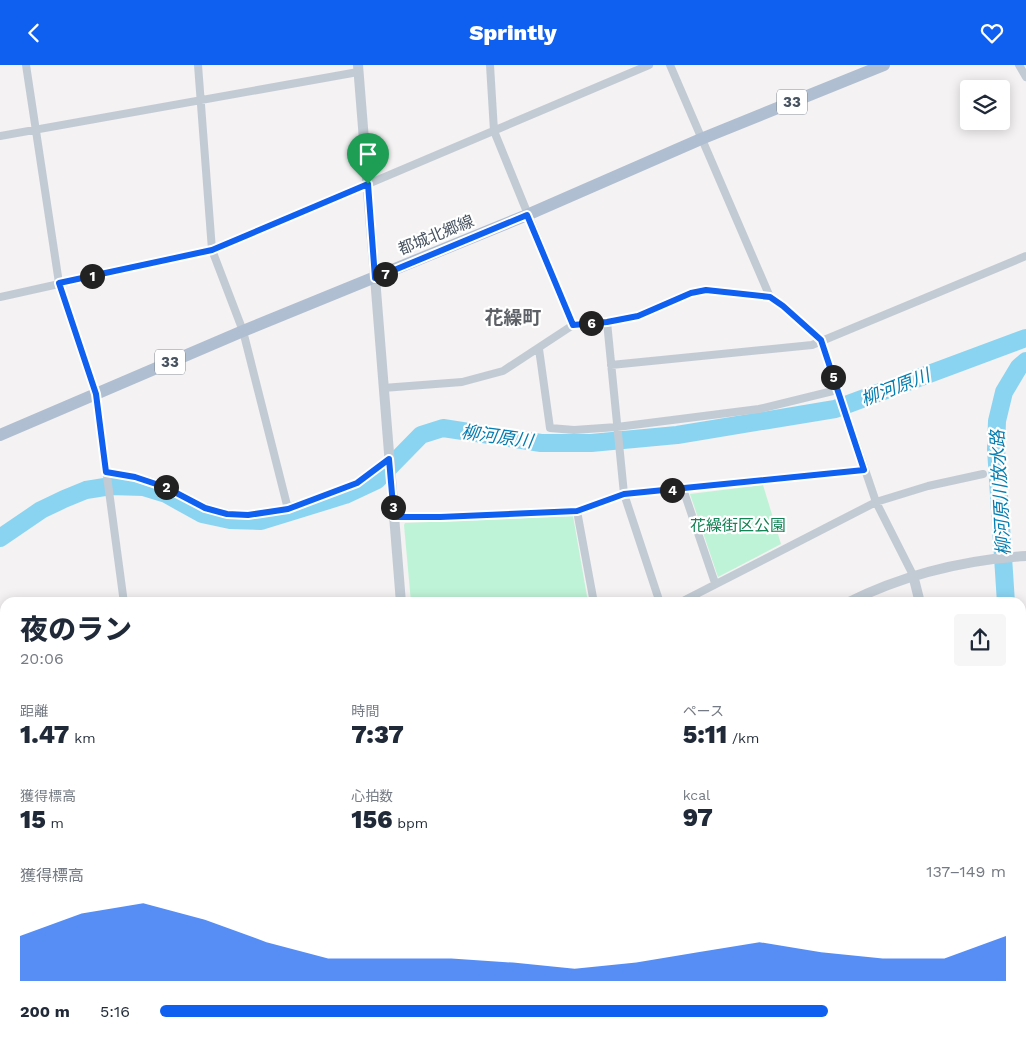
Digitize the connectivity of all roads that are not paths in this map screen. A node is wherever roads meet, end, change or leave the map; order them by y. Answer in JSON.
{"nodes":[{"id":1,"x":26,"y":65,"type":"edge"},
{"id":2,"x":198,"y":65,"type":"edge"},
{"id":3,"x":490,"y":65,"type":"edge"},
{"id":4,"x":649,"y":65,"type":"edge"},
{"id":5,"x":670,"y":65,"type":"edge"},
{"id":6,"x":884,"y":65,"type":"edge"},
{"id":7,"x":1018,"y":65,"type":"edge"},
{"id":8,"x":358,"y":68,"type":"edge"},
{"id":9,"x":1026,"y":77,"type":"edge"},
{"id":10,"x":200,"y":100,"type":"junction"},
{"id":11,"x":36,"y":130,"type":"junction"},
{"id":12,"x":494,"y":131,"type":"junction"},
{"id":13,"x":0,"y":137,"type":"edge"},
{"id":14,"x":701,"y":139,"type":"junction"},
{"id":15,"x":368,"y":184,"type":"junction"},
{"id":16,"x":527,"y":215,"type":"junction"},
{"id":17,"x":212,"y":250,"type":"junction"},
{"id":18,"x":1026,"y":256,"type":"edge"},
{"id":19,"x":375,"y":278,"type":"junction"},
{"id":20,"x":59,"y":283,"type":"junction"},
{"id":21,"x":0,"y":297,"type":"edge"},
{"id":22,"x":770,"y":297,"type":"junction"},
{"id":23,"x":607,"y":322,"type":"junction"},
{"id":24,"x":573,"y":325,"type":"junction"},
{"id":25,"x":243,"y":331,"type":"junction"},
{"id":26,"x":821,"y":340,"type":"junction"},
{"id":27,"x":539,"y":349,"type":"junction"},
{"id":28,"x":611,"y":365,"type":"junction"},
{"id":29,"x":383,"y":389,"type":"junction"},
{"id":30,"x":838,"y":393,"type":"junction"},
{"id":31,"x":96,"y":394,"type":"junction"},
{"id":32,"x":617,"y":429,"type":"junction"},
{"id":33,"x":0,"y":435,"type":"edge"},
{"id":34,"x":389,"y":459,"type":"junction"},
{"id":35,"x":864,"y":470,"type":"junction"},
{"id":36,"x":983,"y":474,"type":"dead end"},
{"id":37,"x":107,"y":476,"type":"junction"},
{"id":38,"x":683,"y":489,"type":"junction"},
{"id":39,"x":624,"y":494,"type":"junction"},
{"id":40,"x":876,"y":502,"type":"junction"},
{"id":41,"x":288,"y":509,"type":"junction"},
{"id":42,"x":577,"y":511,"type":"junction"},
{"id":43,"x":394,"y":517,"type":"junction"},
{"id":44,"x":1026,"y":556,"type":"edge"},
{"id":45,"x":913,"y":575,"type":"junction"},
{"id":46,"x":715,"y":583,"type":"junction"},
{"id":47,"x":123,"y":597,"type":"edge"},
{"id":48,"x":401,"y":597,"type":"edge"},
{"id":49,"x":593,"y":597,"type":"edge"},
{"id":50,"x":658,"y":597,"type":"edge"},
{"id":51,"x":690,"y":597,"type":"edge"},
{"id":52,"x":859,"y":597,"type":"edge"},
{"id":53,"x":918,"y":597,"type":"edge"}],
"edges":[{"from":1,"to":11,"type":"street"},
{"from":2,"to":10,"type":"street"},
{"from":3,"to":12,"type":"street"},
{"from":4,"to":12,"type":"street"},
{"from":5,"to":14,"type":"street"},
{"from":6,"to":14,"type":"main road","name":"都城北郷線","number":"33"},
{"from":7,"to":9,"type":"street"},
{"from":8,"to":10,"type":"street"},
{"from":8,"to":15,"type":"street"},
{"from":10,"to":11,"type":"street"},
{"from":10,"to":17,"type":"street"},
{"from":11,"to":13,"type":"street"},
{"from":11,"to":20,"type":"street"},
{"from":12,"to":15,"type":"street"},
{"from":12,"to":16,"type":"street"},
{"from":14,"to":16,"type":"main road","name":"都城北郷線","number":"33"},
{"from":14,"to":22,"type":"street"},
{"from":15,"to":17,"type":"street"},
{"from":15,"to":19,"type":"street"},
{"from":16,"to":19,"type":"main road","name":"都城北郷線","number":"33"},
{"from":16,"to":24,"type":"street"},
{"from":17,"to":20,"type":"street"},
{"from":17,"to":25,"type":"street"},
{"from":18,"to":26,"type":"street"},
{"from":19,"to":25,"type":"main road","name":"都城北郷線","number":"33"},
{"from":19,"to":29,"type":"street"},
{"from":20,"to":21,"type":"street"},
{"from":20,"to":31,"type":"street"},
{"from":22,"to":23,"type":"street"},
{"from":22,"to":26,"type":"street"},
{"from":23,"to":24,"type":"street"},
{"from":23,"to":28,"type":"street"},
{"from":24,"to":27,"type":"street"},
{"from":25,"to":31,"type":"main road","name":"都城北郷線","number":"33"},
{"from":25,"to":41,"type":"street"},
{"from":26,"to":28,"type":"street"},
{"from":26,"to":30,"type":"street"},
{"from":27,"to":29,"type":"street"},
{"from":27,"to":32,"type":"street"},
{"from":28,"to":32,"type":"street"},
{"from":29,"to":34,"type":"street"},
{"from":30,"to":32,"type":"street"},
{"from":30,"to":35,"type":"street"},
{"from":31,"to":33,"type":"main road","name":"都城北郷線","number":"33"},
{"from":31,"to":37,"type":"street"},
{"from":32,"to":39,"type":"street"},
{"from":34,"to":41,"type":"street"},
{"from":34,"to":43,"type":"street"},
{"from":35,"to":38,"type":"street"},
{"from":35,"to":40,"type":"street"},
{"from":36,"to":40,"type":"street"},
{"from":37,"to":41,"type":"street"},
{"from":37,"to":47,"type":"street"},
{"from":38,"to":39,"type":"street"},
{"from":38,"to":46,"type":"street"},
{"from":39,"to":42,"type":"street"},
{"from":39,"to":50,"type":"street"},
{"from":40,"to":45,"type":"street"},
{"from":40,"to":46,"type":"street"},
{"from":42,"to":43,"type":"street"},
{"from":42,"to":49,"type":"street"},
{"from":43,"to":48,"type":"street"},
{"from":44,"to":45,"type":"street"},
{"from":45,"to":52,"type":"street"},
{"from":45,"to":53,"type":"street"},
{"from":46,"to":51,"type":"street"}]}
